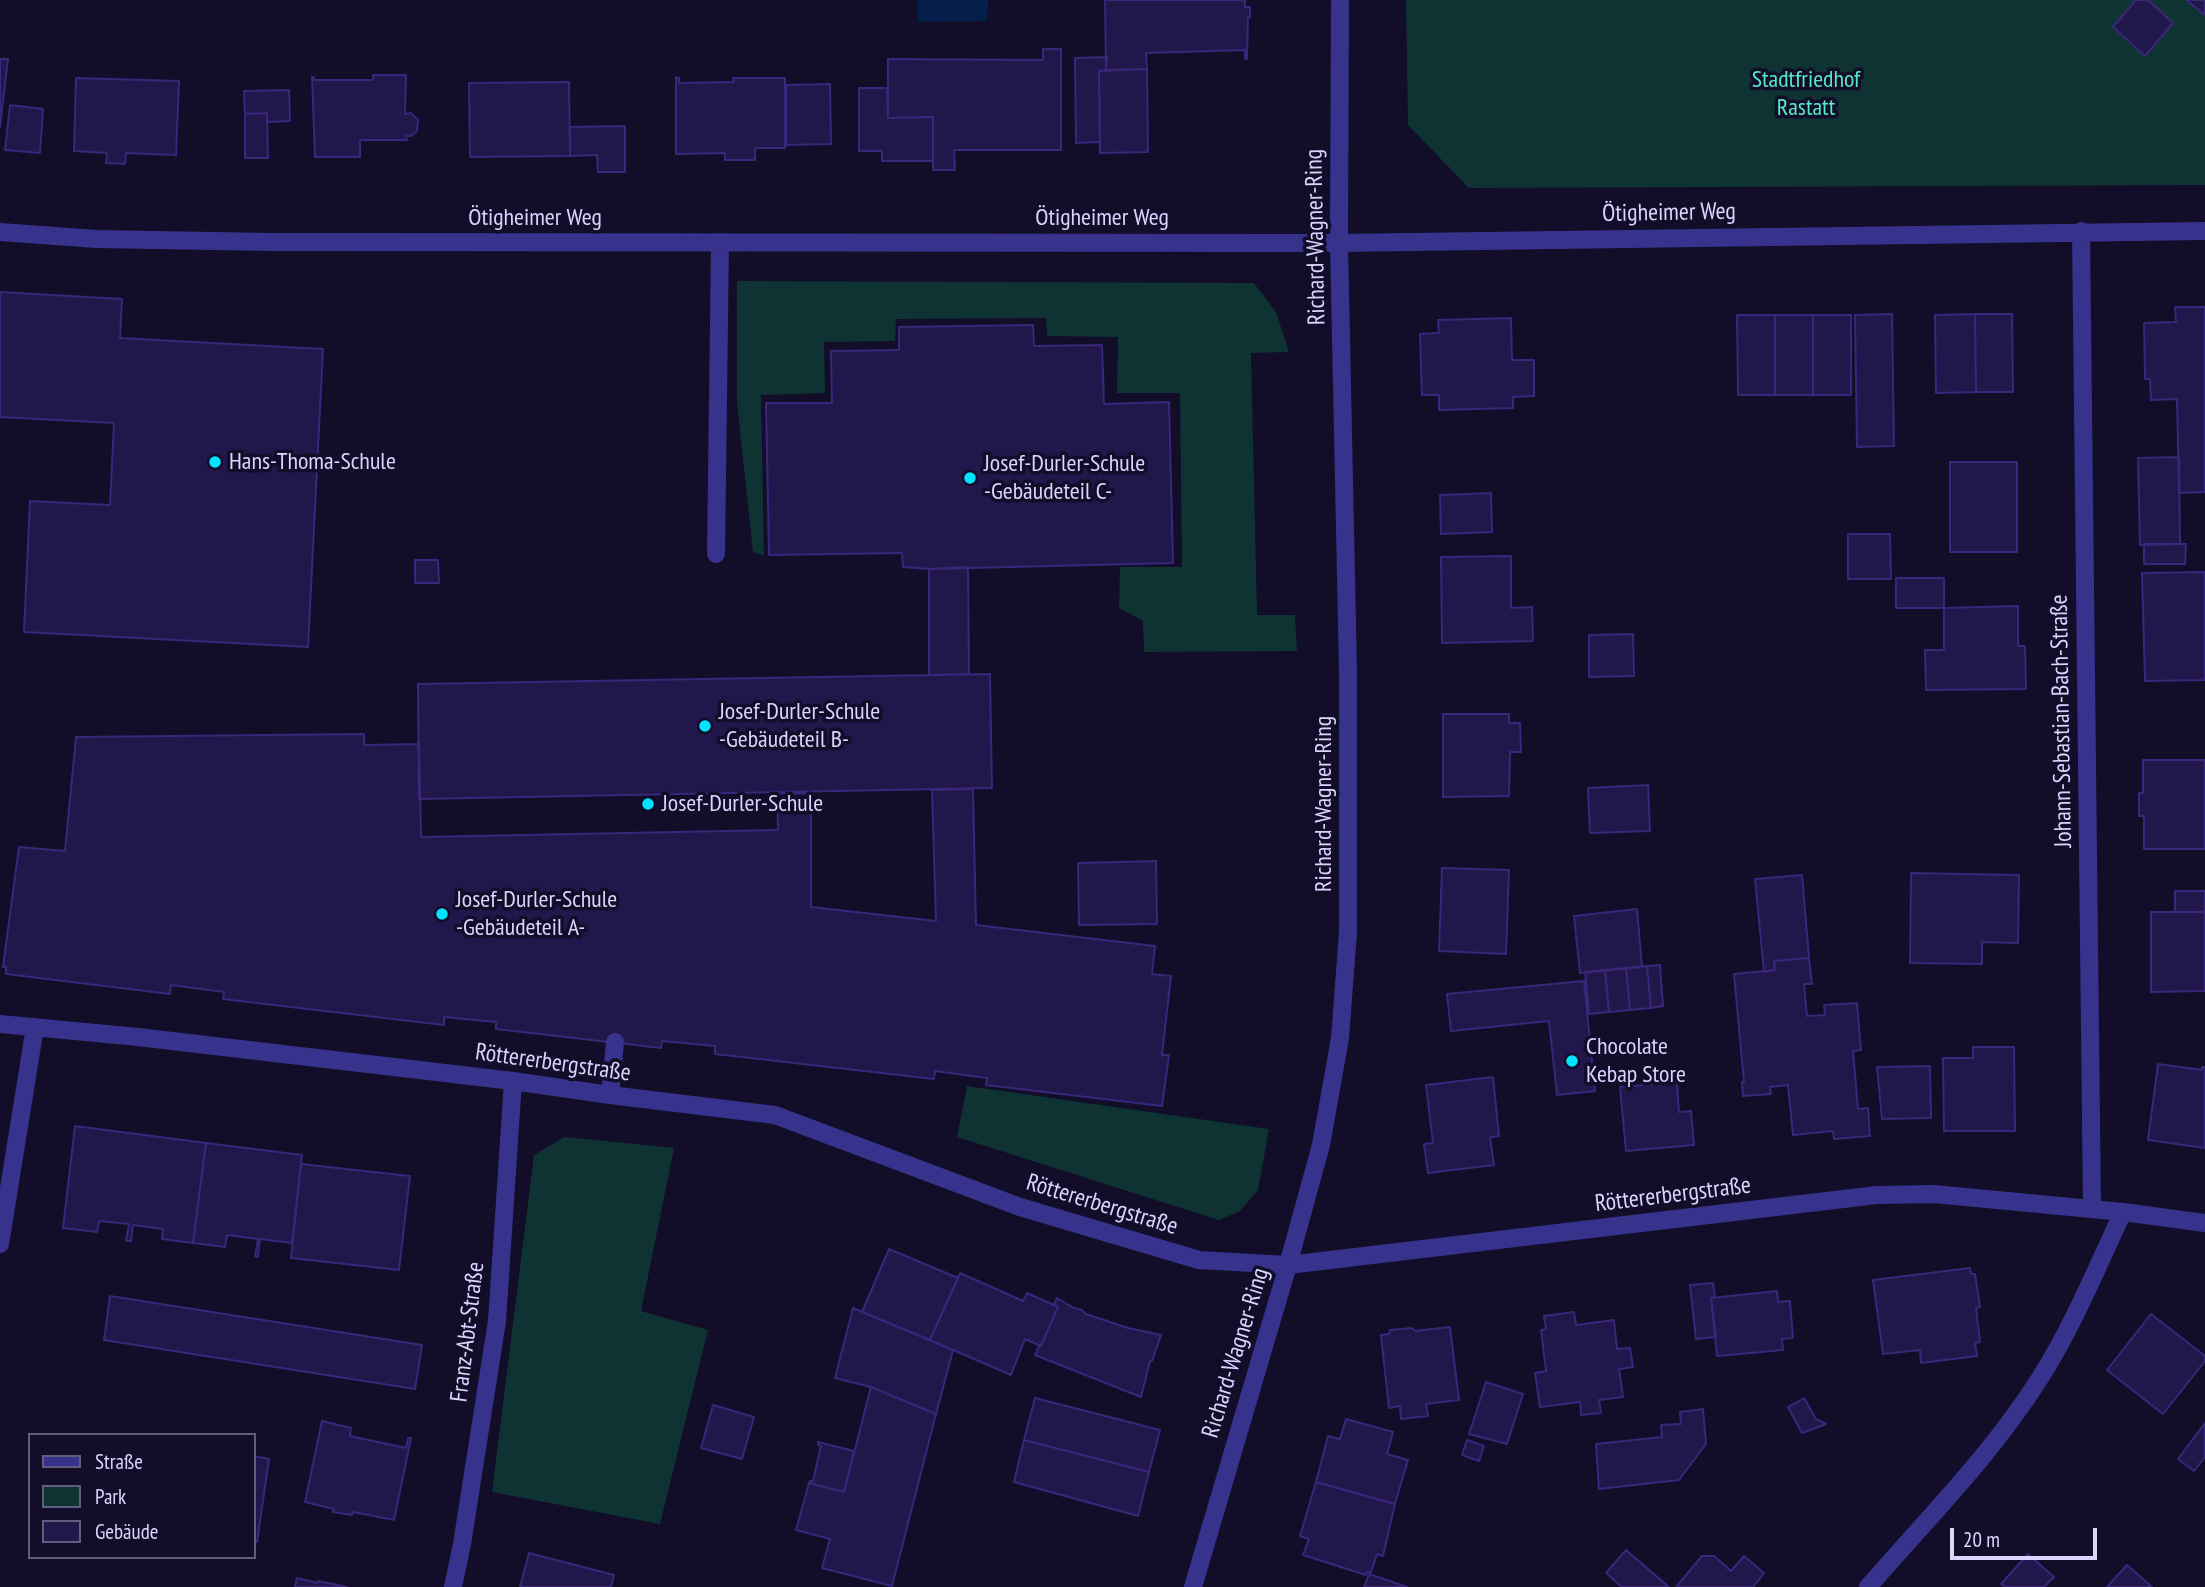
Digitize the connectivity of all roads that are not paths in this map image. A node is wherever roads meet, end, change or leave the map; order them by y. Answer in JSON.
{"nodes":[{"id":1,"x":1340,"y":0,"type":"edge"},
{"id":2,"x":2081,"y":231,"type":"junction"},
{"id":3,"x":2205,"y":231,"type":"edge"},
{"id":4,"x":0,"y":232,"type":"edge"},
{"id":5,"x":720,"y":242,"type":"junction"},
{"id":6,"x":1339,"y":243,"type":"junction"},
{"id":7,"x":716,"y":554,"type":"dead end"},
{"id":8,"x":0,"y":1024,"type":"edge"},
{"id":9,"x":34,"y":1027,"type":"junction"},
{"id":10,"x":615,"y":1042,"type":"dead end"},
{"id":11,"x":513,"y":1081,"type":"junction"},
{"id":12,"x":610,"y":1096,"type":"junction"},
{"id":13,"x":2092,"y":1209,"type":"junction"},
{"id":14,"x":2123,"y":1212,"type":"junction"},
{"id":15,"x":2205,"y":1223,"type":"edge"},
{"id":16,"x":0,"y":1244,"type":"edge"},
{"id":17,"x":1288,"y":1265,"type":"junction"},
{"id":18,"x":453,"y":1587,"type":"edge"},
{"id":19,"x":1193,"y":1587,"type":"edge"},
{"id":20,"x":1868,"y":1587,"type":"edge"}],
"edges":[{"from":1,"to":6,"type":"street","name":"Richard-Wagner-Ring"},
{"from":2,"to":3,"type":"street","name":"Ötigheimer Weg"},
{"from":2,"to":6,"type":"street","name":"Ötigheimer Weg"},
{"from":2,"to":13,"type":"street","name":"Johann-Sebastian-Bach-Straße"},
{"from":4,"to":5,"type":"street","name":"Ötigheimer Weg"},
{"from":5,"to":6,"type":"street","name":"Ötigheimer Weg"},
{"from":5,"to":7,"type":"street"},
{"from":6,"to":17,"type":"street","name":"Richard-Wagner-Ring"},
{"from":8,"to":9,"type":"street","name":"Röttererbergstraße"},
{"from":9,"to":11,"type":"street","name":"Röttererbergstraße"},
{"from":9,"to":16,"type":"street"},
{"from":10,"to":12,"type":"street"},
{"from":11,"to":12,"type":"street","name":"Röttererbergstraße"},
{"from":11,"to":18,"type":"street","name":"Franz-Abt-Straße"},
{"from":12,"to":17,"type":"street","name":"Röttererbergstraße"},
{"from":13,"to":14,"type":"street","name":"Röttererbergstraße"},
{"from":13,"to":17,"type":"street","name":"Röttererbergstraße"},
{"from":14,"to":15,"type":"street","name":"Röttererbergstraße"},
{"from":14,"to":20,"type":"street"},
{"from":17,"to":19,"type":"street","name":"Richard-Wagner-Ring"}]}
